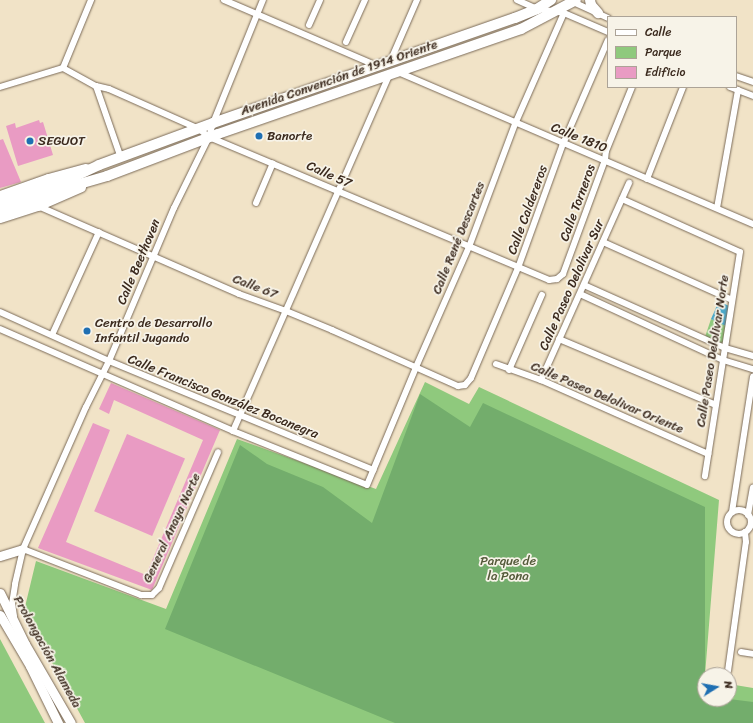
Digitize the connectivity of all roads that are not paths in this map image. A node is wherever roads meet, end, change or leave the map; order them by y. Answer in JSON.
{"nodes":[{"id":1,"x":91,"y":0,"type":"edge"},
{"id":2,"x":224,"y":0,"type":"edge"},
{"id":3,"x":263,"y":0,"type":"edge"},
{"id":4,"x":320,"y":0,"type":"edge"},
{"id":5,"x":365,"y":0,"type":"edge"},
{"id":6,"x":417,"y":0,"type":"edge"},
{"id":7,"x":517,"y":0,"type":"edge"},
{"id":8,"x":551,"y":0,"type":"edge"},
{"id":9,"x":590,"y":0,"type":"edge"},
{"id":10,"x":572,"y":1,"type":"edge"},
{"id":11,"x":537,"y":9,"type":"junction"},
{"id":12,"x":560,"y":12,"type":"junction"},
{"id":13,"x":598,"y":13,"type":"junction"},
{"id":14,"x":257,"y":14,"type":"junction"},
{"id":15,"x":607,"y":18,"type":"edge"},
{"id":16,"x":309,"y":25,"type":"dead end"},
{"id":17,"x":607,"y":32,"type":"edge"},
{"id":18,"x":346,"y":42,"type":"dead end"},
{"id":19,"x":607,"y":42,"type":"edge"},
{"id":20,"x":390,"y":62,"type":"junction"},
{"id":21,"x":378,"y":66,"type":"junction"},
{"id":22,"x":63,"y":68,"type":"junction"},
{"id":23,"x":393,"y":73,"type":"junction"},
{"id":24,"x":737,"y":76,"type":"edge"},
{"id":25,"x":753,"y":82,"type":"edge"},
{"id":26,"x":96,"y":86,"type":"junction"},
{"id":27,"x":0,"y":87,"type":"edge"},
{"id":28,"x":632,"y":88,"type":"edge"},
{"id":29,"x":683,"y":88,"type":"edge"},
{"id":30,"x":733,"y":88,"type":"edge"},
{"id":31,"x":738,"y":90,"type":"junction"},
{"id":32,"x":753,"y":96,"type":"edge"},
{"id":33,"x":213,"y":123,"type":"junction"},
{"id":34,"x":515,"y":124,"type":"junction"},
{"id":35,"x":199,"y":129,"type":"junction"},
{"id":36,"x":209,"y":137,"type":"junction"},
{"id":37,"x":563,"y":144,"type":"junction"},
{"id":38,"x":121,"y":158,"type":"junction"},
{"id":39,"x":605,"y":160,"type":"junction"},
{"id":40,"x":273,"y":163,"type":"junction"},
{"id":41,"x":99,"y":165,"type":"junction"},
{"id":42,"x":107,"y":176,"type":"junction"},
{"id":43,"x":647,"y":179,"type":"junction"},
{"id":44,"x":69,"y":183,"type":"junction"},
{"id":45,"x":629,"y":183,"type":"dead end"},
{"id":46,"x":337,"y":191,"type":"junction"},
{"id":47,"x":0,"y":195,"type":"edge"},
{"id":48,"x":622,"y":199,"type":"junction"},
{"id":49,"x":0,"y":203,"type":"edge"},
{"id":50,"x":256,"y":203,"type":"dead end"},
{"id":51,"x":38,"y":206,"type":"junction"},
{"id":52,"x":717,"y":208,"type":"junction"},
{"id":53,"x":0,"y":211,"type":"edge"},
{"id":54,"x":0,"y":218,"type":"edge"},
{"id":55,"x":753,"y":224,"type":"edge"},
{"id":56,"x":99,"y":232,"type":"junction"},
{"id":57,"x":603,"y":242,"type":"junction"},
{"id":58,"x":469,"y":247,"type":"junction"},
{"id":59,"x":154,"y":256,"type":"junction"},
{"id":60,"x":518,"y":268,"type":"junction"},
{"id":61,"x":557,"y":279,"type":"joint"},
{"id":62,"x":584,"y":285,"type":"junction"},
{"id":63,"x":580,"y":294,"type":"junction"},
{"id":64,"x":542,"y":295,"type":"dead end"},
{"id":65,"x":732,"y":300,"type":"junction"},
{"id":66,"x":286,"y":311,"type":"junction"},
{"id":67,"x":0,"y":312,"type":"edge"},
{"id":68,"x":0,"y":329,"type":"edge"},
{"id":69,"x":52,"y":335,"type":"junction"},
{"id":70,"x":559,"y":339,"type":"junction"},
{"id":71,"x":725,"y":348,"type":"junction"},
{"id":72,"x":753,"y":356,"type":"edge"},
{"id":73,"x":723,"y":360,"type":"junction"},
{"id":74,"x":109,"y":361,"type":"junction"},
{"id":75,"x":496,"y":364,"type":"dead end"},
{"id":76,"x":416,"y":367,"type":"junction"},
{"id":77,"x":753,"y":369,"type":"edge"},
{"id":78,"x":509,"y":370,"type":"junction"},
{"id":79,"x":102,"y":373,"type":"junction"},
{"id":80,"x":753,"y":377,"type":"edge"},
{"id":81,"x":541,"y":380,"type":"junction"},
{"id":82,"x":465,"y":385,"type":"joint"},
{"id":83,"x":716,"y":405,"type":"junction"},
{"id":84,"x":239,"y":415,"type":"junction"},
{"id":85,"x":233,"y":431,"type":"junction"},
{"id":86,"x":218,"y":452,"type":"dead end"},
{"id":87,"x":708,"y":454,"type":"junction"},
{"id":88,"x":373,"y":470,"type":"junction"},
{"id":89,"x":705,"y":476,"type":"dead end"},
{"id":90,"x":367,"y":485,"type":"joint"},
{"id":91,"x":753,"y":487,"type":"edge"},
{"id":92,"x":732,"y":512,"type":"junction"},
{"id":93,"x":751,"y":518,"type":"edge"},
{"id":94,"x":749,"y":531,"type":"edge"},
{"id":95,"x":22,"y":549,"type":"junction"},
{"id":96,"x":0,"y":556,"type":"edge"},
{"id":97,"x":0,"y":593,"type":"edge"},
{"id":98,"x":0,"y":608,"type":"edge"},
{"id":99,"x":0,"y":615,"type":"edge"},
{"id":100,"x":16,"y":623,"type":"junction"},
{"id":101,"x":25,"y":644,"type":"junction"},
{"id":102,"x":741,"y":652,"type":"dead end"},
{"id":103,"x":753,"y":654,"type":"edge"},
{"id":104,"x":729,"y":667,"type":"edge"},
{"id":105,"x":58,"y":723,"type":"edge"},
{"id":106,"x":71,"y":723,"type":"edge"}],
"edges":[{"from":1,"to":22,"type":"street"},
{"from":2,"to":14,"type":"street"},
{"from":3,"to":14,"type":"street","name":"Calle Beethoven"},
{"from":4,"to":16,"type":"street"},
{"from":5,"to":18,"type":"street"},
{"from":6,"to":20,"type":"street"},
{"from":7,"to":11,"type":"street"},
{"from":8,"to":11,"type":"main road","name":"Avenida Convención de 1914 Oriente"},
{"from":9,"to":13,"type":"main road"},
{"from":10,"to":12,"type":"main road","name":"Avenida Convención de 1914 Oriente"},
{"from":10,"to":13,"type":"street"},
{"from":11,"to":12,"type":"street"},
{"from":11,"to":20,"type":"main road","name":"Avenida Convención de 1914 Oriente"},
{"from":12,"to":17,"type":"street"},
{"from":12,"to":23,"type":"main road","name":"Avenida Convención de 1914 Oriente"},
{"from":12,"to":34,"type":"street","name":"Calle René Descartes"},
{"from":13,"to":15,"type":"street"},
{"from":14,"to":21,"type":"street"},
{"from":14,"to":33,"type":"street","name":"Calle Beethoven"},
{"from":19,"to":37,"type":"street","name":"Calle Caldereros"},
{"from":20,"to":21,"type":"main road","name":"Avenida Convención de 1914 Oriente"},
{"from":21,"to":33,"type":"main road","name":"Avenida Convención de 1914 Oriente"},
{"from":22,"to":26,"type":"street","name":"Calle 57"},
{"from":22,"to":27,"type":"street"},
{"from":23,"to":34,"type":"street","name":"Calle 1810"},
{"from":23,"to":36,"type":"main road","name":"Avenida Convención de 1914 Oriente"},
{"from":23,"to":46,"type":"street"},
{"from":24,"to":25,"type":"street"},
{"from":26,"to":35,"type":"street","name":"Calle 57"},
{"from":26,"to":38,"type":"street"},
{"from":28,"to":39,"type":"street","name":"Calle Torneros"},
{"from":29,"to":43,"type":"street"},
{"from":30,"to":31,"type":"street"},
{"from":31,"to":32,"type":"street"},
{"from":31,"to":52,"type":"street"},
{"from":33,"to":35,"type":"main road","name":"Avenida Convención de 1914 Oriente"},
{"from":33,"to":36,"type":"street","name":"Calle Beethoven"},
{"from":34,"to":37,"type":"street","name":"Calle 1810"},
{"from":34,"to":58,"type":"street","name":"Calle René Descartes"},
{"from":35,"to":36,"type":"street","name":"Calle 57"},
{"from":35,"to":38,"type":"main road","name":"Avenida Convención de 1914 Oriente"},
{"from":36,"to":40,"type":"street","name":"Calle 57"},
{"from":36,"to":42,"type":"main road","name":"Avenida Convención de 1914 Oriente"},
{"from":36,"to":59,"type":"street","name":"Calle Beethoven"},
{"from":37,"to":39,"type":"street","name":"Calle 1810"},
{"from":37,"to":60,"type":"street","name":"Calle Caldereros"},
{"from":38,"to":41,"type":"main road","name":"Avenida Convención de 1914 Oriente"},
{"from":39,"to":43,"type":"street","name":"Calle 1810"},
{"from":39,"to":61,"type":"street","name":"Calle Torneros"},
{"from":40,"to":46,"type":"street","name":"Calle 57"},
{"from":40,"to":50,"type":"street"},
{"from":41,"to":44,"type":"main road","name":"Avenida Convención de 1914 Oriente"},
{"from":41,"to":47,"type":"main road","name":"Avenida Convención de 1914 Oriente"},
{"from":42,"to":44,"type":"main road","name":"Avenida Convención de 1914 Oriente"},
{"from":42,"to":51,"type":"main road","name":"Avenida Convención de 1914 Oriente"},
{"from":43,"to":52,"type":"street","name":"Calle 1810"},
{"from":44,"to":49,"type":"main road","name":"Avenida Convención de 1914 Oriente"},
{"from":44,"to":53,"type":"main road","name":"Avenida Convención de 1914 Oriente"},
{"from":45,"to":48,"type":"street","name":"Calle Paseo Delolivar Sur"},
{"from":46,"to":58,"type":"street","name":"Calle 57"},
{"from":46,"to":66,"type":"street"},
{"from":48,"to":57,"type":"street","name":"Calle Paseo Delolivar Sur"},
{"from":48,"to":65,"type":"street","name":"Calle Paseo Delolivar Norte"},
{"from":51,"to":54,"type":"main road","name":"Avenida Convención de 1914 Oriente"},
{"from":51,"to":56,"type":"street","name":"Calle 67"},
{"from":52,"to":55,"type":"street","name":"Calle 1810"},
{"from":56,"to":59,"type":"street","name":"Calle 67"},
{"from":56,"to":69,"type":"street"},
{"from":57,"to":62,"type":"street","name":"Calle Paseo Delolivar Sur"},
{"from":57,"to":65,"type":"street"},
{"from":58,"to":60,"type":"street","name":"Calle 57"},
{"from":58,"to":76,"type":"street","name":"Calle René Descartes"},
{"from":59,"to":66,"type":"street","name":"Calle 67"},
{"from":59,"to":74,"type":"street","name":"Calle Beethoven"},
{"from":60,"to":61,"type":"street","name":"Calle 57"},
{"from":60,"to":82,"type":"street","name":"Calle Caldereros"},
{"from":62,"to":63,"type":"street","name":"Calle Paseo Delolivar Sur"},
{"from":62,"to":71,"type":"street"},
{"from":63,"to":70,"type":"street","name":"Calle Paseo Delolivar Sur"},
{"from":63,"to":73,"type":"street"},
{"from":64,"to":78,"type":"street"},
{"from":65,"to":71,"type":"street","name":"Calle Paseo Delolivar Norte"},
{"from":66,"to":76,"type":"street","name":"Calle 67"},
{"from":66,"to":84,"type":"street"},
{"from":67,"to":69,"type":"street","name":"Calle Francisco González Bocanegra"},
{"from":68,"to":79,"type":"street","name":"Calle Francisco González Bocanegra"},
{"from":69,"to":74,"type":"street","name":"Calle Francisco González Bocanegra"},
{"from":70,"to":81,"type":"street","name":"Calle Paseo Delolivar Sur"},
{"from":70,"to":83,"type":"street"},
{"from":71,"to":72,"type":"street"},
{"from":71,"to":73,"type":"street","name":"Calle Paseo Delolivar Norte"},
{"from":73,"to":77,"type":"street"},
{"from":73,"to":83,"type":"street","name":"Calle Paseo Delolivar Norte"},
{"from":74,"to":79,"type":"street","name":"Calle Beethoven"},
{"from":74,"to":84,"type":"street","name":"Calle Francisco González Bocanegra"},
{"from":75,"to":78,"type":"street","name":"Calle Paseo Delolivar Oriente"},
{"from":76,"to":82,"type":"street","name":"Calle 67"},
{"from":76,"to":88,"type":"street","name":"Calle René Descartes"},
{"from":78,"to":81,"type":"street","name":"Calle Paseo Delolivar Oriente"},
{"from":79,"to":85,"type":"street","name":"Calle Francisco González Bocanegra"},
{"from":79,"to":95,"type":"street","name":"Calle Beethoven"},
{"from":80,"to":92,"type":"street"},
{"from":81,"to":87,"type":"street","name":"Calle Paseo Delolivar Oriente"},
{"from":83,"to":87,"type":"street","name":"Calle Paseo Delolivar Norte"},
{"from":84,"to":85,"type":"street"},
{"from":84,"to":88,"type":"street","name":"Calle Francisco González Bocanegra"},
{"from":85,"to":90,"type":"street","name":"Calle Francisco González Bocanegra"},
{"from":86,"to":95,"type":"street","name":"General Anaya Norte"},
{"from":87,"to":89,"type":"street","name":"Calle Paseo Delolivar Norte"},
{"from":88,"to":90,"type":"street","name":"Calle René Descartes"},
{"from":91,"to":93,"type":"street"},
{"from":92,"to":93,"type":"street"},
{"from":92,"to":94,"type":"street"},
{"from":93,"to":94,"type":"street"},
{"from":94,"to":104,"type":"street"},
{"from":95,"to":96,"type":"main road"},
{"from":95,"to":100,"type":"street","name":"Calle Beethoven"},
{"from":97,"to":100,"type":"main road","name":"Prolongación Alameda"},
{"from":98,"to":101,"type":"main road"},
{"from":99,"to":105,"type":"main road","name":"Prolongación Alameda"},
{"from":100,"to":101,"type":"main road","name":"Prolongación Alameda"},
{"from":101,"to":106,"type":"main road","name":"Prolongación Alameda"},
{"from":102,"to":103,"type":"street"}]}
